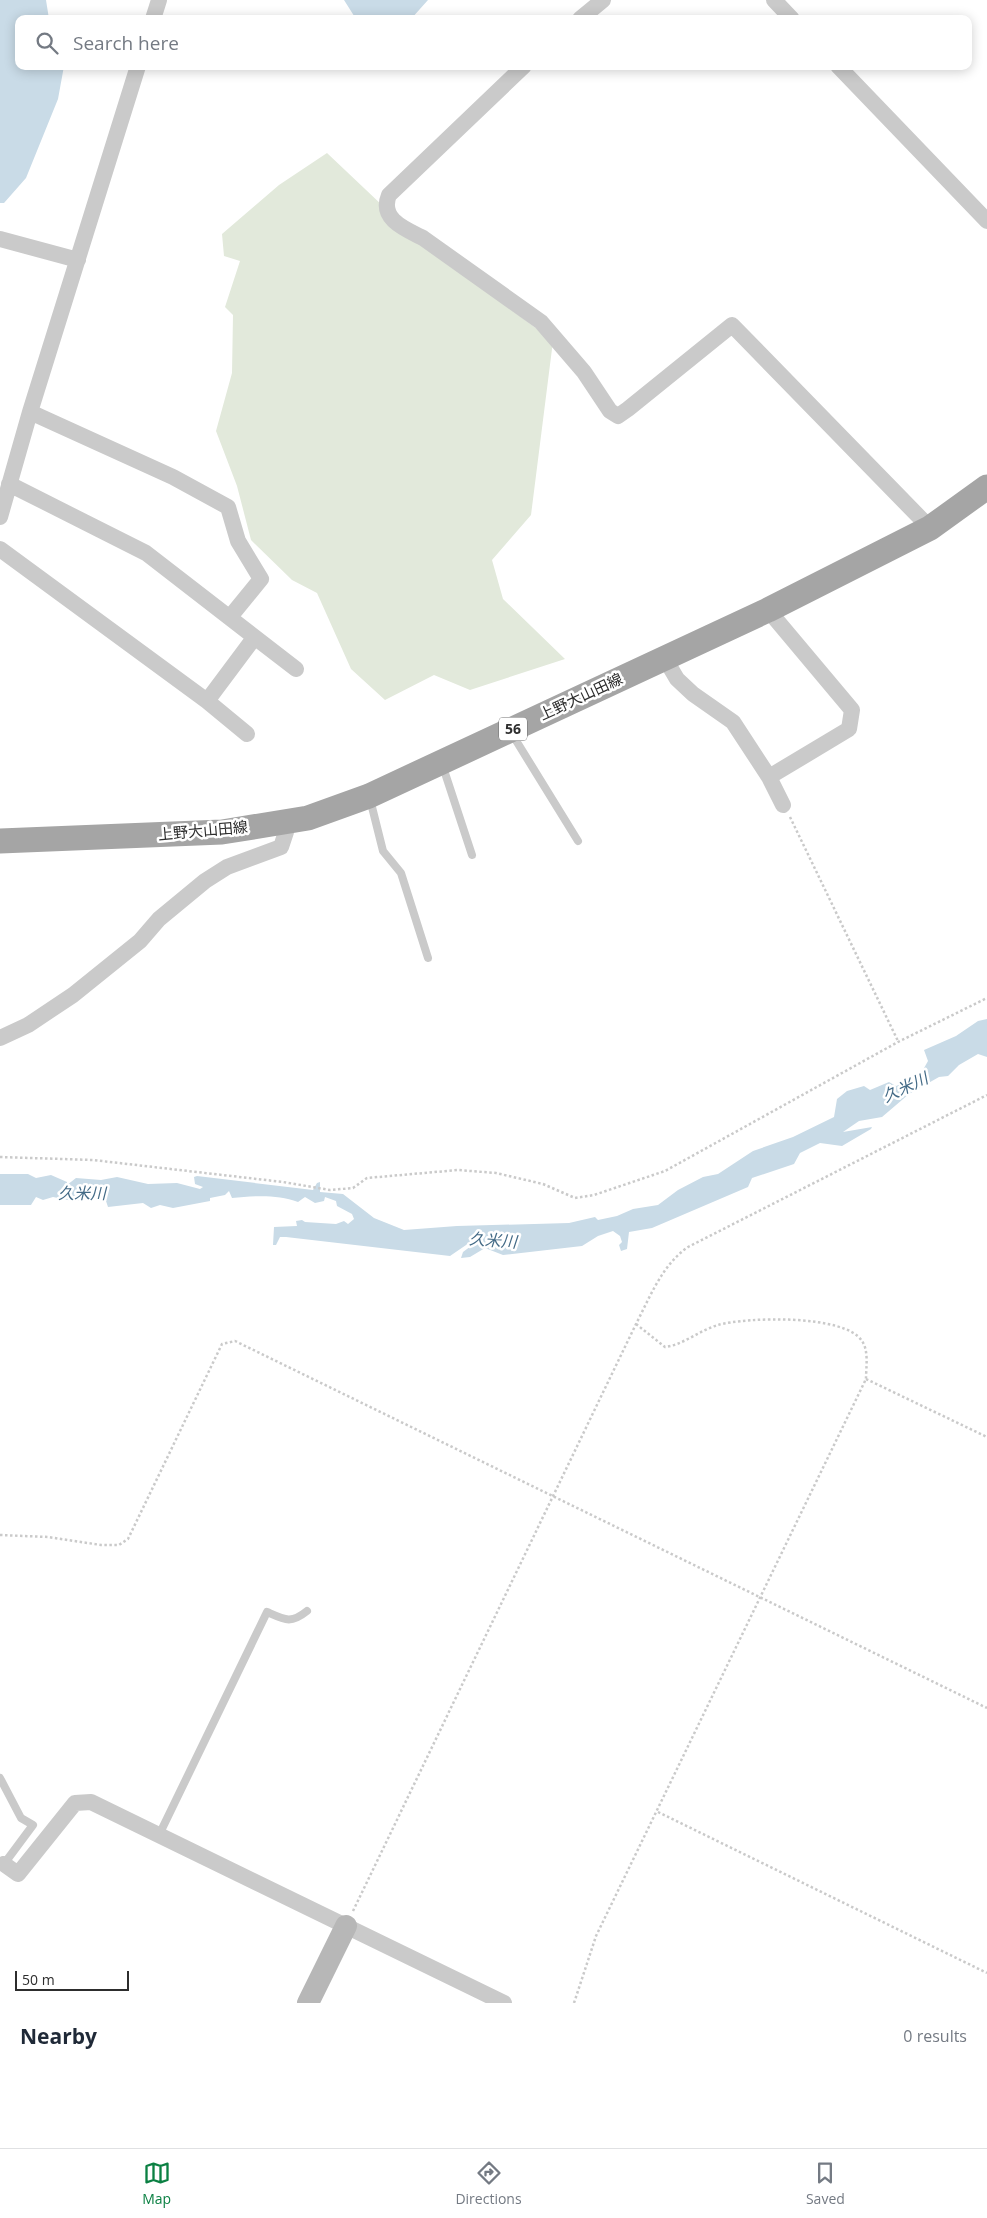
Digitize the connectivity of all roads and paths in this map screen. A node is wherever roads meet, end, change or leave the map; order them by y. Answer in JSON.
{"nodes":[{"id":1,"x":159,"y":0,"type":"edge"},
{"id":2,"x":603,"y":0,"type":"edge"},
{"id":3,"x":774,"y":0,"type":"edge"},
{"id":4,"x":154,"y":15,"type":"edge"},
{"id":5,"x":585,"y":15,"type":"edge"},
{"id":6,"x":788,"y":15,"type":"edge"},
{"id":7,"x":137,"y":70,"type":"edge"},
{"id":8,"x":520,"y":70,"type":"edge"},
{"id":9,"x":842,"y":70,"type":"edge"},
{"id":10,"x":987,"y":221,"type":"edge"},
{"id":11,"x":0,"y":239,"type":"edge"},
{"id":12,"x":78,"y":260,"type":"junction"},
{"id":13,"x":30,"y":412,"type":"junction"},
{"id":14,"x":9,"y":484,"type":"junction"},
{"id":15,"x":987,"y":487,"type":"edge"},
{"id":16,"x":0,"y":517,"type":"edge"},
{"id":17,"x":930,"y":528,"type":"junction"},
{"id":18,"x":0,"y":549,"type":"edge"},
{"id":19,"x":768,"y":610,"type":"junction"},
{"id":20,"x":230,"y":616,"type":"junction"},
{"id":21,"x":254,"y":638,"type":"junction"},
{"id":22,"x":664,"y":658,"type":"junction"},
{"id":23,"x":296,"y":669,"type":"dead end"},
{"id":24,"x":207,"y":701,"type":"junction"},
{"id":25,"x":510,"y":731,"type":"junction"},
{"id":26,"x":247,"y":734,"type":"dead end"},
{"id":27,"x":442,"y":763,"type":"junction"},
{"id":28,"x":770,"y":777,"type":"junction"},
{"id":29,"x":369,"y":796,"type":"junction"},
{"id":30,"x":783,"y":804,"type":"joint"},
{"id":31,"x":283,"y":822,"type":"junction"},
{"id":32,"x":0,"y":840,"type":"edge"},
{"id":33,"x":578,"y":841,"type":"dead end"},
{"id":34,"x":472,"y":855,"type":"dead end"},
{"id":35,"x":428,"y":958,"type":"dead end"},
{"id":36,"x":987,"y":998,"type":"edge"},
{"id":37,"x":0,"y":1038,"type":"edge"},
{"id":38,"x":898,"y":1042,"type":"junction"},
{"id":39,"x":987,"y":1095,"type":"edge"},
{"id":40,"x":0,"y":1157,"type":"edge"},
{"id":41,"x":636,"y":1324,"type":"junction"},
{"id":42,"x":866,"y":1379,"type":"junction"},
{"id":43,"x":987,"y":1437,"type":"edge"},
{"id":44,"x":552,"y":1497,"type":"junction"},
{"id":45,"x":0,"y":1535,"type":"edge"},
{"id":46,"x":760,"y":1596,"type":"junction"},
{"id":47,"x":307,"y":1611,"type":"dead end"},
{"id":48,"x":987,"y":1708,"type":"edge"},
{"id":49,"x":0,"y":1778,"type":"edge"},
{"id":50,"x":658,"y":1812,"type":"junction"},
{"id":51,"x":159,"y":1835,"type":"junction"},
{"id":52,"x":2,"y":1867,"type":"edge"},
{"id":53,"x":346,"y":1926,"type":"junction"},
{"id":54,"x":987,"y":1973,"type":"edge"},
{"id":55,"x":308,"y":2003,"type":"edge"},
{"id":56,"x":504,"y":2003,"type":"edge"},
{"id":57,"x":574,"y":2003,"type":"edge"}],
"edges":[{"from":1,"to":4,"type":"street"},
{"from":2,"to":5,"type":"street"},
{"from":3,"to":6,"type":"street"},
{"from":7,"to":12,"type":"street"},
{"from":8,"to":17,"type":"street"},
{"from":9,"to":10,"type":"street"},
{"from":11,"to":12,"type":"street"},
{"from":12,"to":13,"type":"street"},
{"from":13,"to":14,"type":"street"},
{"from":13,"to":20,"type":"street"},
{"from":14,"to":16,"type":"street"},
{"from":14,"to":20,"type":"street"},
{"from":15,"to":17,"type":"main road","name":"上野大山田線","number":"56"},
{"from":17,"to":19,"type":"main road","name":"上野大山田線","number":"56"},
{"from":18,"to":24,"type":"street"},
{"from":19,"to":22,"type":"main road","name":"上野大山田線","number":"56"},
{"from":19,"to":28,"type":"street"},
{"from":20,"to":21,"type":"street"},
{"from":21,"to":23,"type":"street"},
{"from":21,"to":24,"type":"street"},
{"from":22,"to":25,"type":"main road","name":"上野大山田線","number":"56"},
{"from":22,"to":28,"type":"street"},
{"from":24,"to":26,"type":"street"},
{"from":25,"to":27,"type":"main road","name":"上野大山田線","number":"56"},
{"from":25,"to":33,"type":"lane"},
{"from":27,"to":29,"type":"main road","name":"上野大山田線","number":"56"},
{"from":27,"to":34,"type":"lane"},
{"from":28,"to":30,"type":"street"},
{"from":29,"to":31,"type":"main road","name":"上野大山田線","number":"56"},
{"from":29,"to":35,"type":"lane"},
{"from":30,"to":38,"type":"path"},
{"from":31,"to":32,"type":"main road","name":"上野大山田線","number":"56"},
{"from":31,"to":37,"type":"street"},
{"from":36,"to":38,"type":"path"},
{"from":38,"to":40,"type":"path"},
{"from":39,"to":41,"type":"path"},
{"from":41,"to":42,"type":"path"},
{"from":41,"to":44,"type":"path"},
{"from":42,"to":43,"type":"path"},
{"from":42,"to":46,"type":"path"},
{"from":44,"to":45,"type":"path"},
{"from":44,"to":46,"type":"path"},
{"from":44,"to":53,"type":"path"},
{"from":46,"to":48,"type":"path"},
{"from":46,"to":50,"type":"path"},
{"from":47,"to":51,"type":"lane"},
{"from":49,"to":52,"type":"lane"},
{"from":50,"to":54,"type":"path"},
{"from":50,"to":57,"type":"path"},
{"from":51,"to":52,"type":"street"},
{"from":51,"to":53,"type":"street"},
{"from":53,"to":55,"type":"street"},
{"from":53,"to":56,"type":"street"}]}
